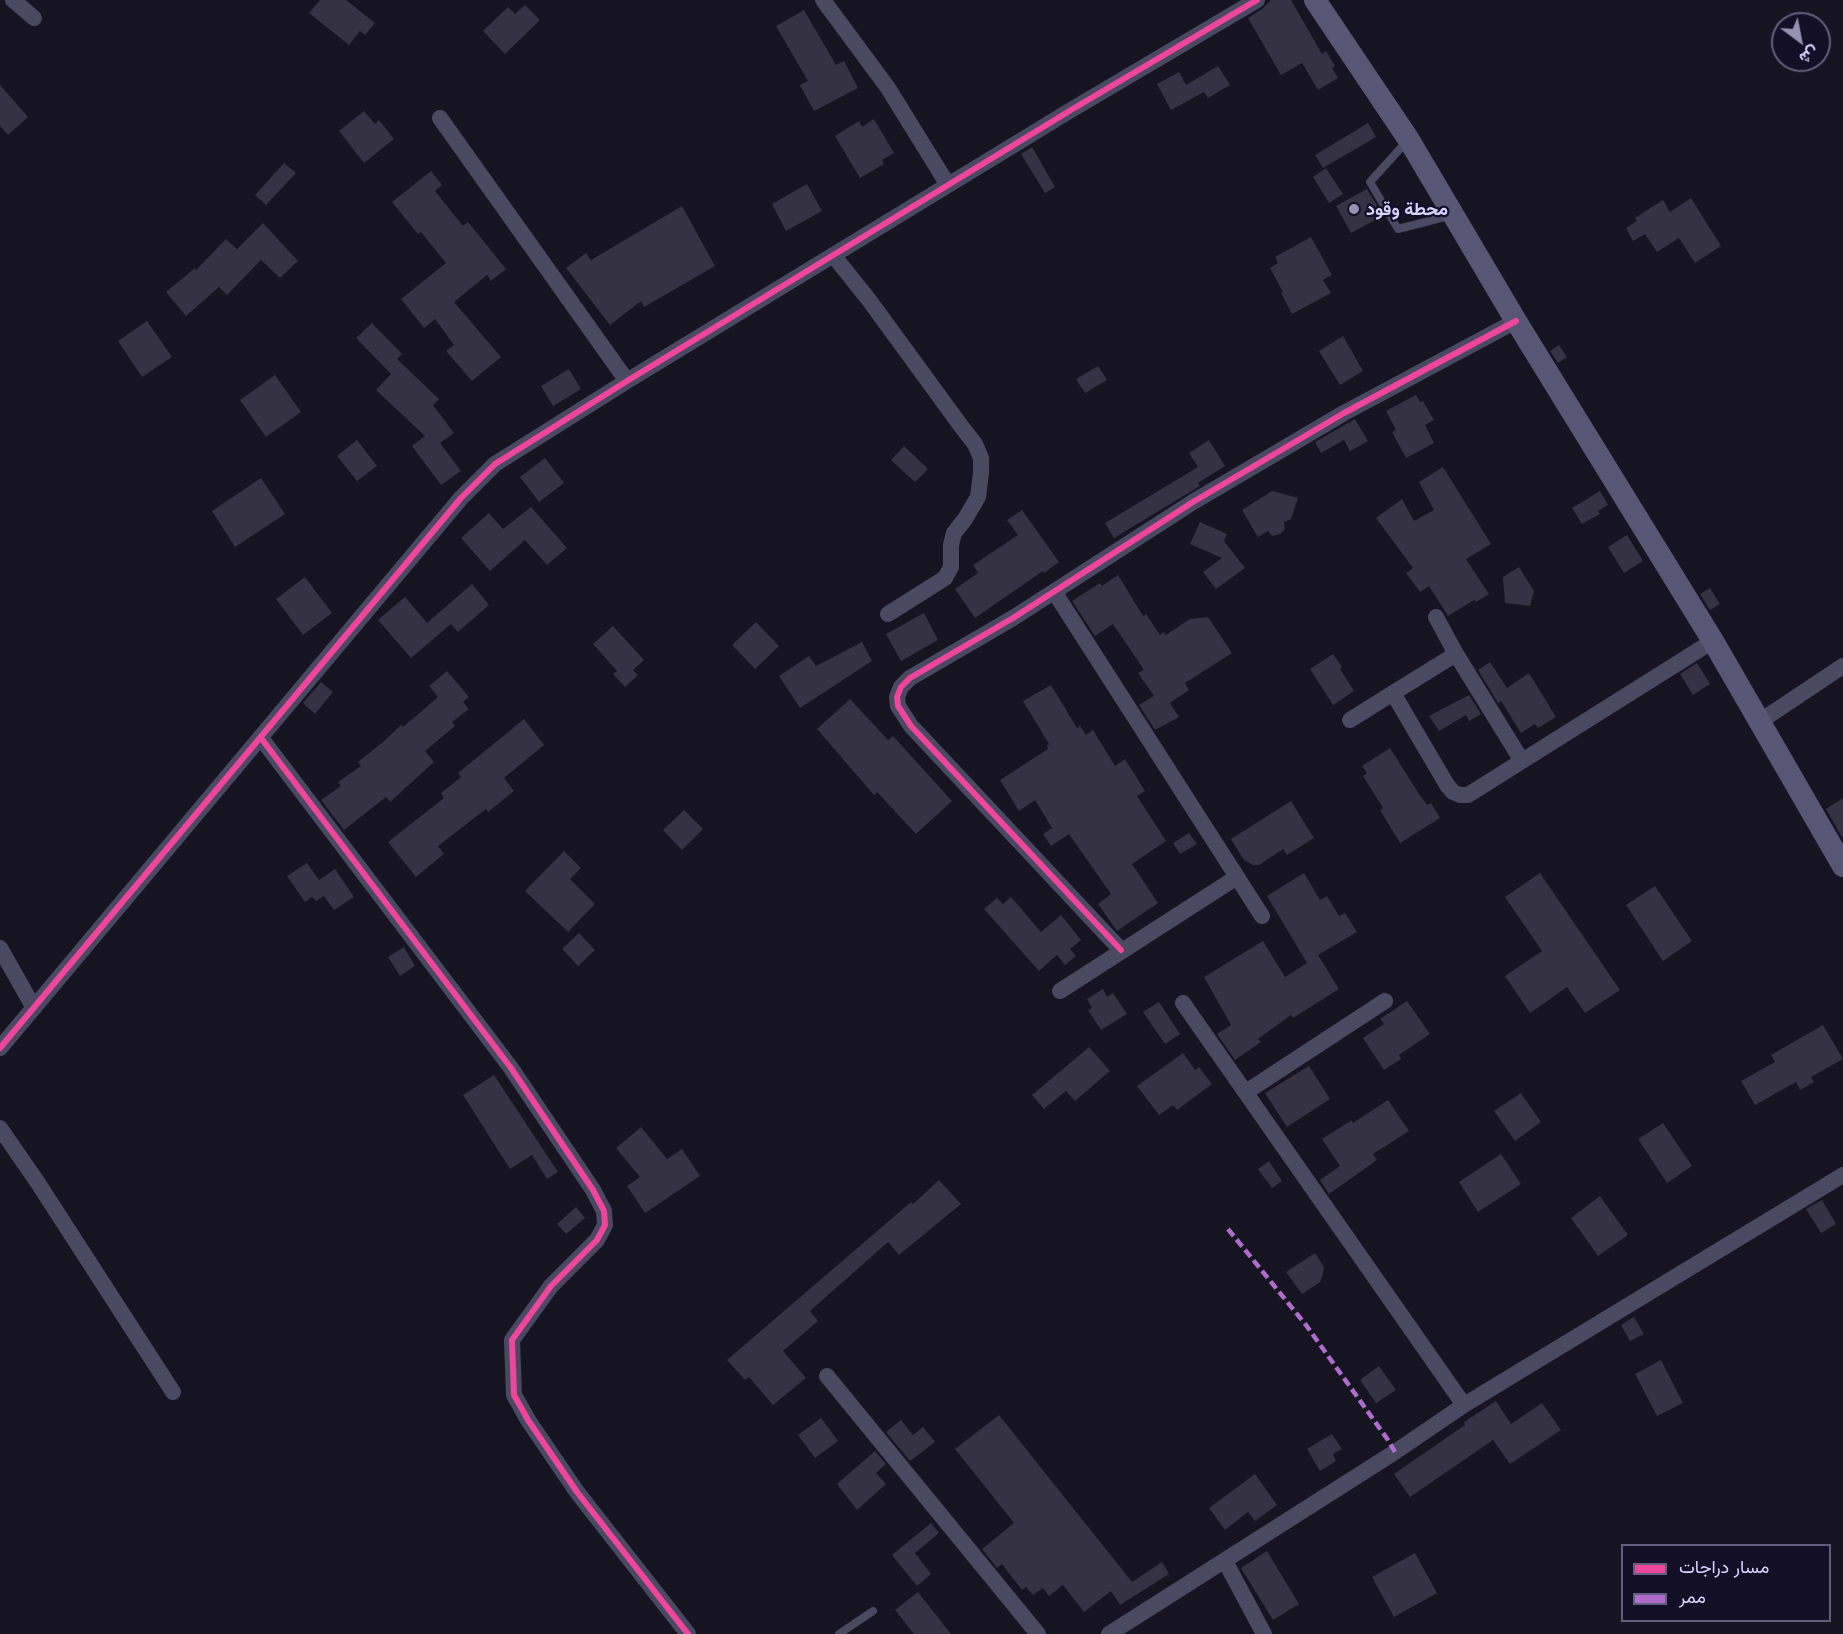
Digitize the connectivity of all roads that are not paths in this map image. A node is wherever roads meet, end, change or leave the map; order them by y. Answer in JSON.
{"nodes":[{"id":1,"x":13,"y":0,"type":"edge"},
{"id":2,"x":823,"y":0,"type":"edge"},
{"id":3,"x":1257,"y":0,"type":"edge"},
{"id":4,"x":1315,"y":0,"type":"edge"},
{"id":5,"x":34,"y":18,"type":"dead end"},
{"id":6,"x":440,"y":118,"type":"dead end"},
{"id":7,"x":1408,"y":140,"type":"junction"},
{"id":8,"x":948,"y":184,"type":"junction"},
{"id":9,"x":1453,"y":215,"type":"junction"},
{"id":10,"x":833,"y":255,"type":"junction"},
{"id":11,"x":1516,"y":321,"type":"junction"},
{"id":12,"x":627,"y":381,"type":"junction"},
{"id":13,"x":1055,"y":593,"type":"junction"},
{"id":14,"x":888,"y":614,"type":"dead end"},
{"id":15,"x":1436,"y":617,"type":"dead end"},
{"id":16,"x":1713,"y":641,"type":"junction"},
{"id":17,"x":1456,"y":654,"type":"junction"},
{"id":18,"x":1843,"y":666,"type":"edge"},
{"id":19,"x":1393,"y":693,"type":"junction"},
{"id":20,"x":1350,"y":720,"type":"dead end"},
{"id":21,"x":1759,"y":722,"type":"junction"},
{"id":22,"x":261,"y":738,"type":"junction"},
{"id":23,"x":1522,"y":761,"type":"junction"},
{"id":24,"x":1843,"y":866,"type":"edge"},
{"id":25,"x":1238,"y":878,"type":"junction"},
{"id":26,"x":1262,"y":916,"type":"dead end"},
{"id":27,"x":0,"y":948,"type":"edge"},
{"id":28,"x":1121,"y":950,"type":"junction"},
{"id":29,"x":1060,"y":991,"type":"dead end"},
{"id":30,"x":1385,"y":1001,"type":"dead end"},
{"id":31,"x":1183,"y":1003,"type":"dead end"},
{"id":32,"x":34,"y":1008,"type":"junction"},
{"id":33,"x":0,"y":1048,"type":"edge"},
{"id":34,"x":1246,"y":1092,"type":"junction"},
{"id":35,"x":0,"y":1128,"type":"edge"},
{"id":36,"x":1843,"y":1175,"type":"edge"},
{"id":37,"x":827,"y":1376,"type":"dead end"},
{"id":38,"x":173,"y":1392,"type":"dead end"},
{"id":39,"x":1464,"y":1405,"type":"junction"},
{"id":40,"x":1225,"y":1561,"type":"junction"},
{"id":41,"x":873,"y":1611,"type":"dead end"},
{"id":42,"x":688,"y":1634,"type":"edge"},
{"id":43,"x":839,"y":1634,"type":"edge"},
{"id":44,"x":1038,"y":1634,"type":"edge"},
{"id":45,"x":1109,"y":1634,"type":"edge"},
{"id":46,"x":1264,"y":1634,"type":"edge"}],
"edges":[{"from":1,"to":5,"type":"street"},
{"from":2,"to":8,"type":"street"},
{"from":3,"to":8,"type":"street"},
{"from":4,"to":7,"type":"main road"},
{"from":6,"to":12,"type":"street"},
{"from":7,"to":9,"type":"main road"},
{"from":7,"to":9,"type":"lane"},
{"from":8,"to":10,"type":"street"},
{"from":9,"to":11,"type":"main road"},
{"from":10,"to":12,"type":"street"},
{"from":10,"to":14,"type":"street"},
{"from":11,"to":13,"type":"street"},
{"from":11,"to":16,"type":"main road"},
{"from":12,"to":22,"type":"street"},
{"from":13,"to":25,"type":"street"},
{"from":13,"to":28,"type":"street"},
{"from":15,"to":17,"type":"street"},
{"from":16,"to":21,"type":"main road"},
{"from":16,"to":23,"type":"street"},
{"from":17,"to":19,"type":"street"},
{"from":17,"to":23,"type":"street"},
{"from":18,"to":21,"type":"street"},
{"from":19,"to":20,"type":"street"},
{"from":19,"to":23,"type":"street"},
{"from":21,"to":24,"type":"main road"},
{"from":22,"to":32,"type":"street"},
{"from":22,"to":42,"type":"street"},
{"from":25,"to":26,"type":"street"},
{"from":25,"to":28,"type":"street"},
{"from":27,"to":32,"type":"street"},
{"from":28,"to":29,"type":"street"},
{"from":30,"to":34,"type":"street"},
{"from":31,"to":34,"type":"street"},
{"from":32,"to":33,"type":"street"},
{"from":34,"to":39,"type":"street"},
{"from":35,"to":38,"type":"street"},
{"from":36,"to":39,"type":"street"},
{"from":37,"to":44,"type":"street"},
{"from":39,"to":40,"type":"street"},
{"from":40,"to":45,"type":"street"},
{"from":40,"to":46,"type":"street"},
{"from":41,"to":43,"type":"lane"}]}
